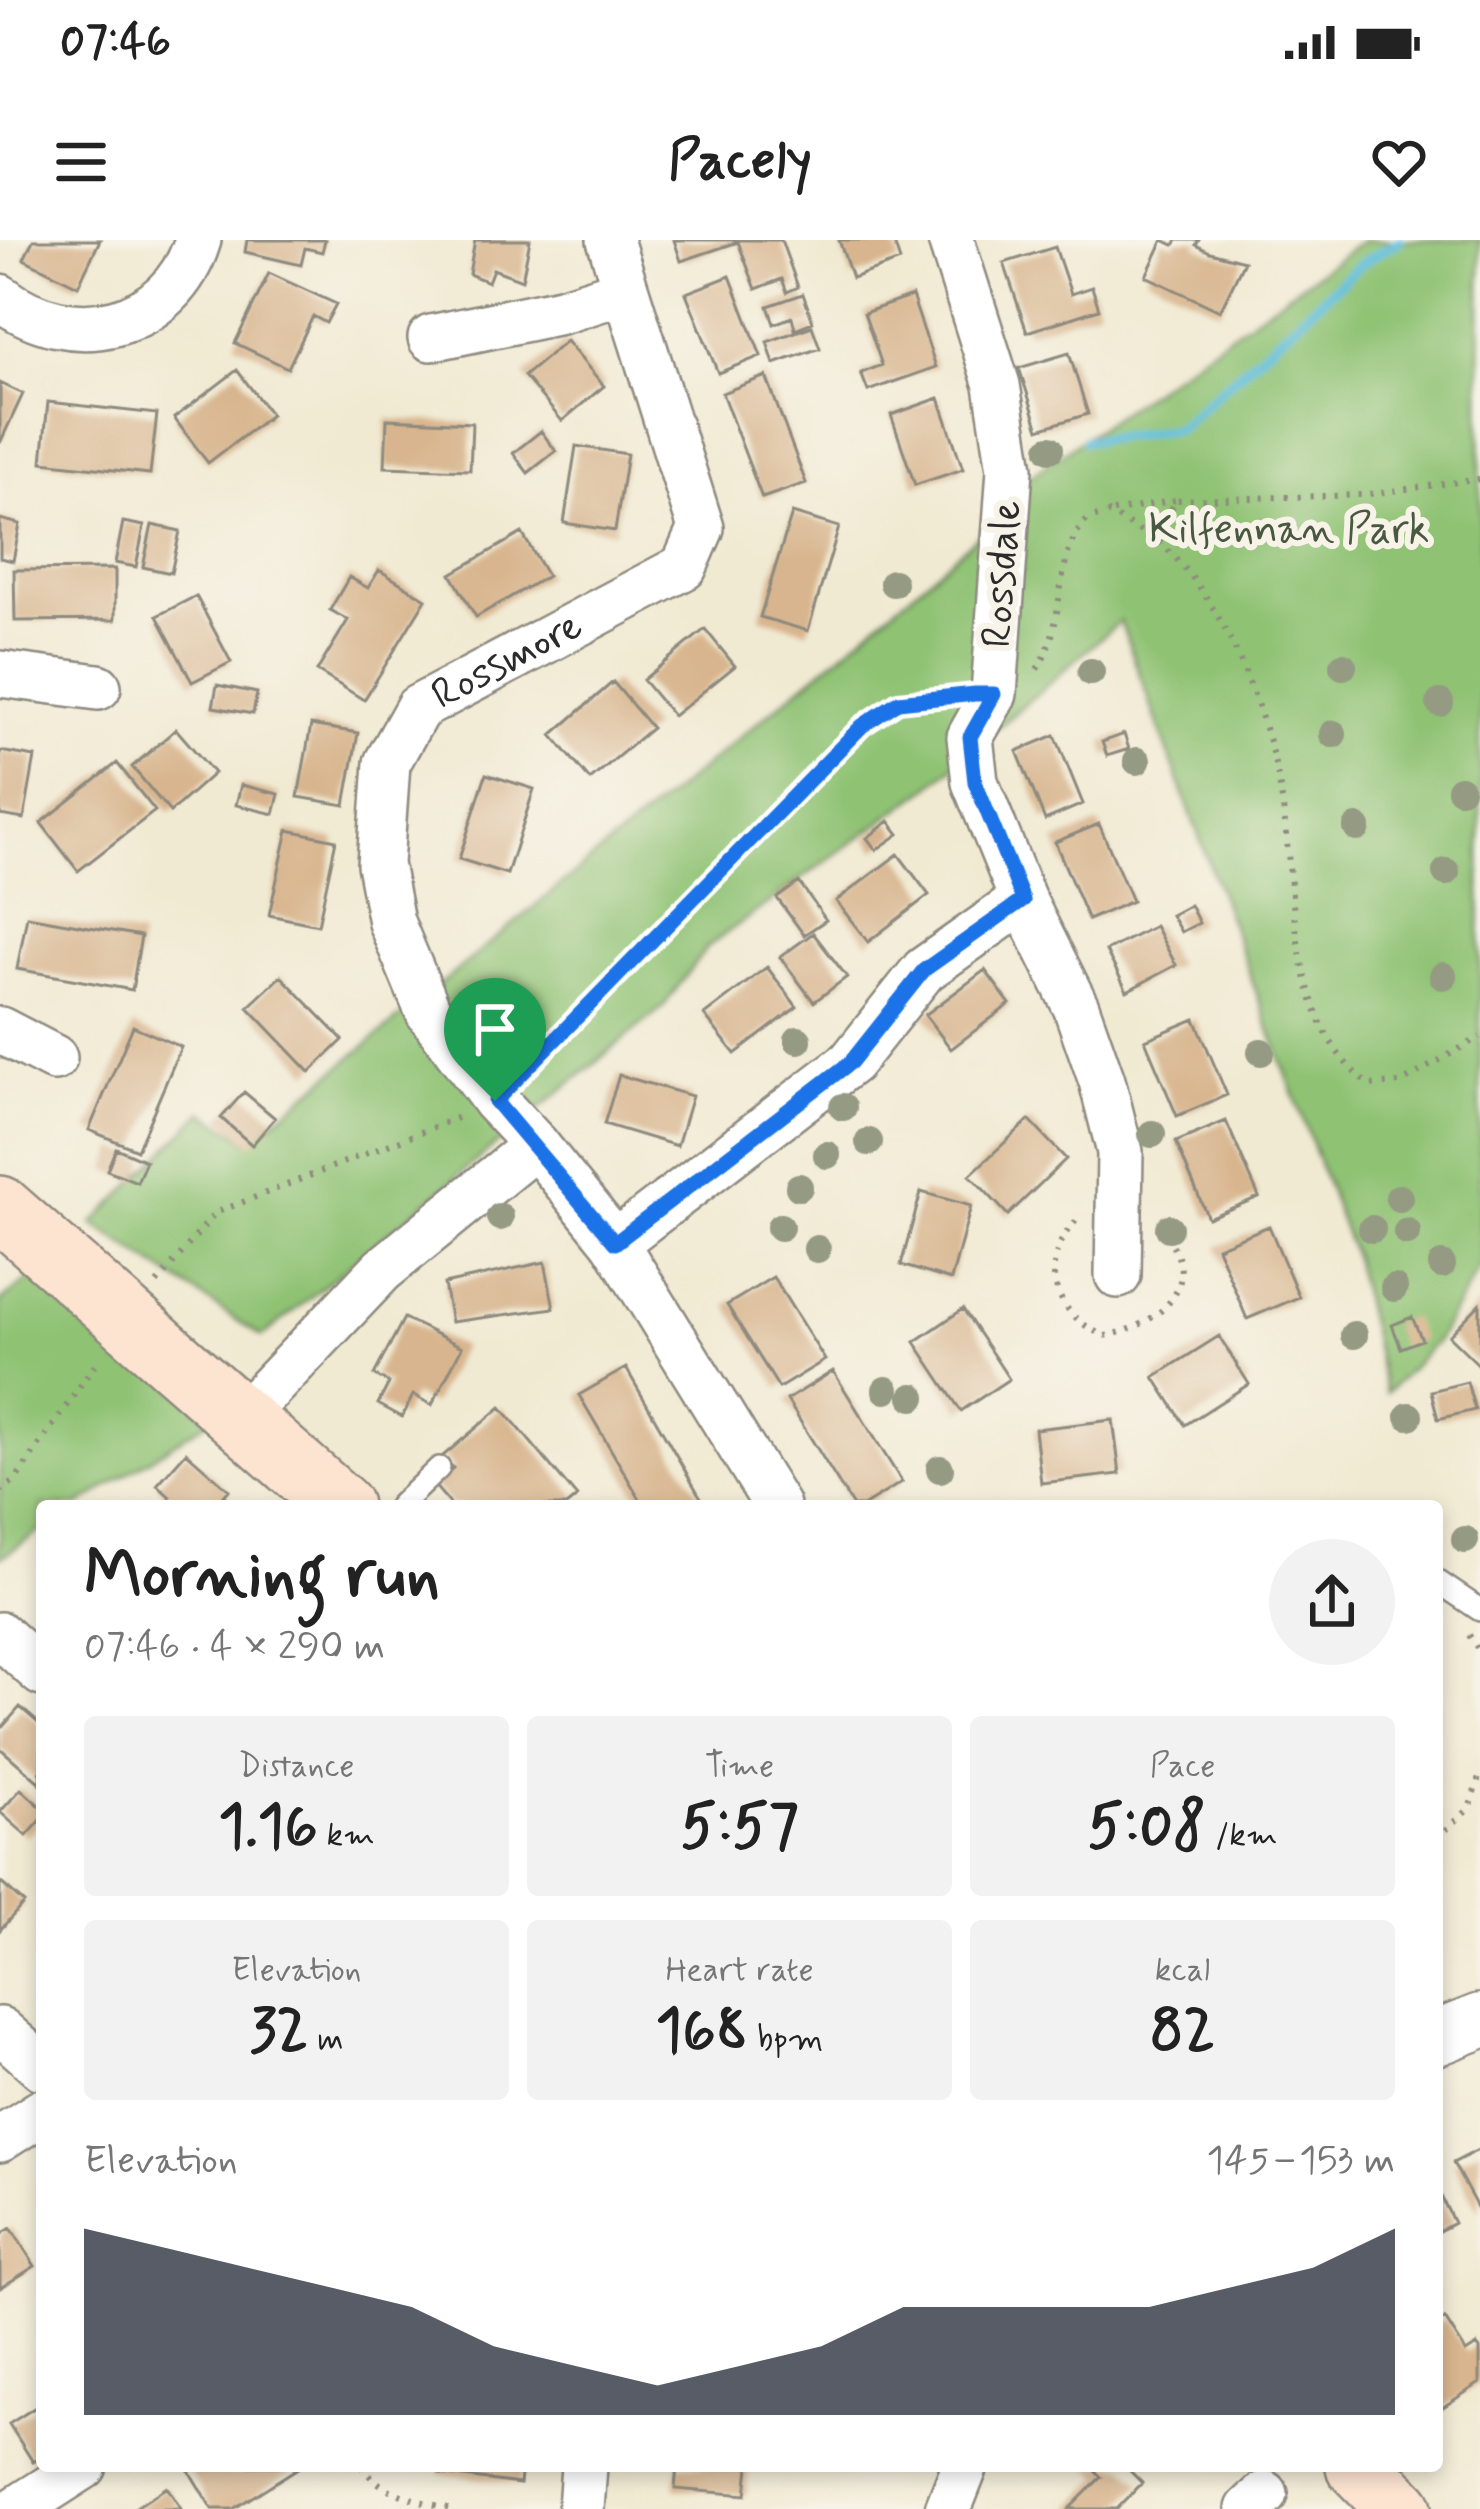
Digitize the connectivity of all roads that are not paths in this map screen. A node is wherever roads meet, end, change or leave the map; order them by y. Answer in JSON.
{"nodes":[{"id":1,"x":198,"y":240,"type":"edge"},
{"id":2,"x":610,"y":240,"type":"edge"},
{"id":3,"x":951,"y":240,"type":"edge"},
{"id":4,"x":624,"y":291,"type":"junction"},
{"id":5,"x":0,"y":297,"type":"edge"},
{"id":6,"x":431,"y":338,"type":"dead end"},
{"id":7,"x":0,"y":674,"type":"edge"},
{"id":8,"x":98,"y":687,"type":"dead end"},
{"id":9,"x":1023,"y":900,"type":"junction"},
{"id":10,"x":0,"y":1030,"type":"edge"},
{"id":11,"x":54,"y":1058,"type":"dead end"},
{"id":12,"x":536,"y":1145,"type":"junction"},
{"id":13,"x":0,"y":1208,"type":"edge"},
{"id":14,"x":615,"y":1243,"type":"junction"},
{"id":15,"x":1118,"y":1275,"type":"dead end"},
{"id":16,"x":243,"y":1416,"type":"junction"},
{"id":17,"x":440,"y":1468,"type":"dead end"},
{"id":18,"x":334,"y":1500,"type":"edge"},
{"id":19,"x":405,"y":1500,"type":"edge"},
{"id":20,"x":773,"y":1500,"type":"edge"},
{"id":21,"x":1443,"y":1585,"type":"edge"},
{"id":22,"x":1480,"y":1610,"type":"edge"},
{"id":23,"x":0,"y":1635,"type":"edge"},
{"id":24,"x":36,"y":1668,"type":"edge"},
{"id":25,"x":1480,"y":2021,"type":"edge"},
{"id":26,"x":0,"y":2030,"type":"edge"},
{"id":27,"x":1443,"y":2036,"type":"edge"},
{"id":28,"x":36,"y":2062,"type":"edge"},
{"id":29,"x":36,"y":2116,"type":"edge"},
{"id":30,"x":0,"y":2139,"type":"edge"},
{"id":31,"x":75,"y":2472,"type":"edge"},
{"id":32,"x":584,"y":2472,"type":"edge"},
{"id":33,"x":962,"y":2472,"type":"edge"},
{"id":34,"x":1364,"y":2472,"type":"edge"},
{"id":35,"x":16,"y":2509,"type":"edge"},
{"id":36,"x":581,"y":2509,"type":"edge"},
{"id":37,"x":948,"y":2509,"type":"edge"},
{"id":38,"x":1400,"y":2509,"type":"edge"}],
"edges":[{"from":1,"to":5,"type":"street"},
{"from":2,"to":4,"type":"street","name":"Rossmore"},
{"from":3,"to":9,"type":"street","name":"Rossdale"},
{"from":4,"to":6,"type":"street"},
{"from":4,"to":12,"type":"street","name":"Rossmore"},
{"from":7,"to":8,"type":"street"},
{"from":9,"to":14,"type":"street"},
{"from":9,"to":15,"type":"street","name":"Rossdale"},
{"from":10,"to":11,"type":"street"},
{"from":12,"to":14,"type":"street","name":"Rossmore"},
{"from":12,"to":16,"type":"street"},
{"from":13,"to":16,"type":"main road"},
{"from":14,"to":20,"type":"street","name":"Rossmore"},
{"from":16,"to":18,"type":"main road"},
{"from":17,"to":19,"type":"lane"},
{"from":21,"to":22,"type":"lane"},
{"from":23,"to":24,"type":"street"},
{"from":25,"to":27,"type":"street"},
{"from":26,"to":28,"type":"street"},
{"from":29,"to":30,"type":"street"},
{"from":31,"to":35,"type":"street"},
{"from":32,"to":36,"type":"street"},
{"from":33,"to":37,"type":"street"},
{"from":34,"to":38,"type":"main road"}]}
